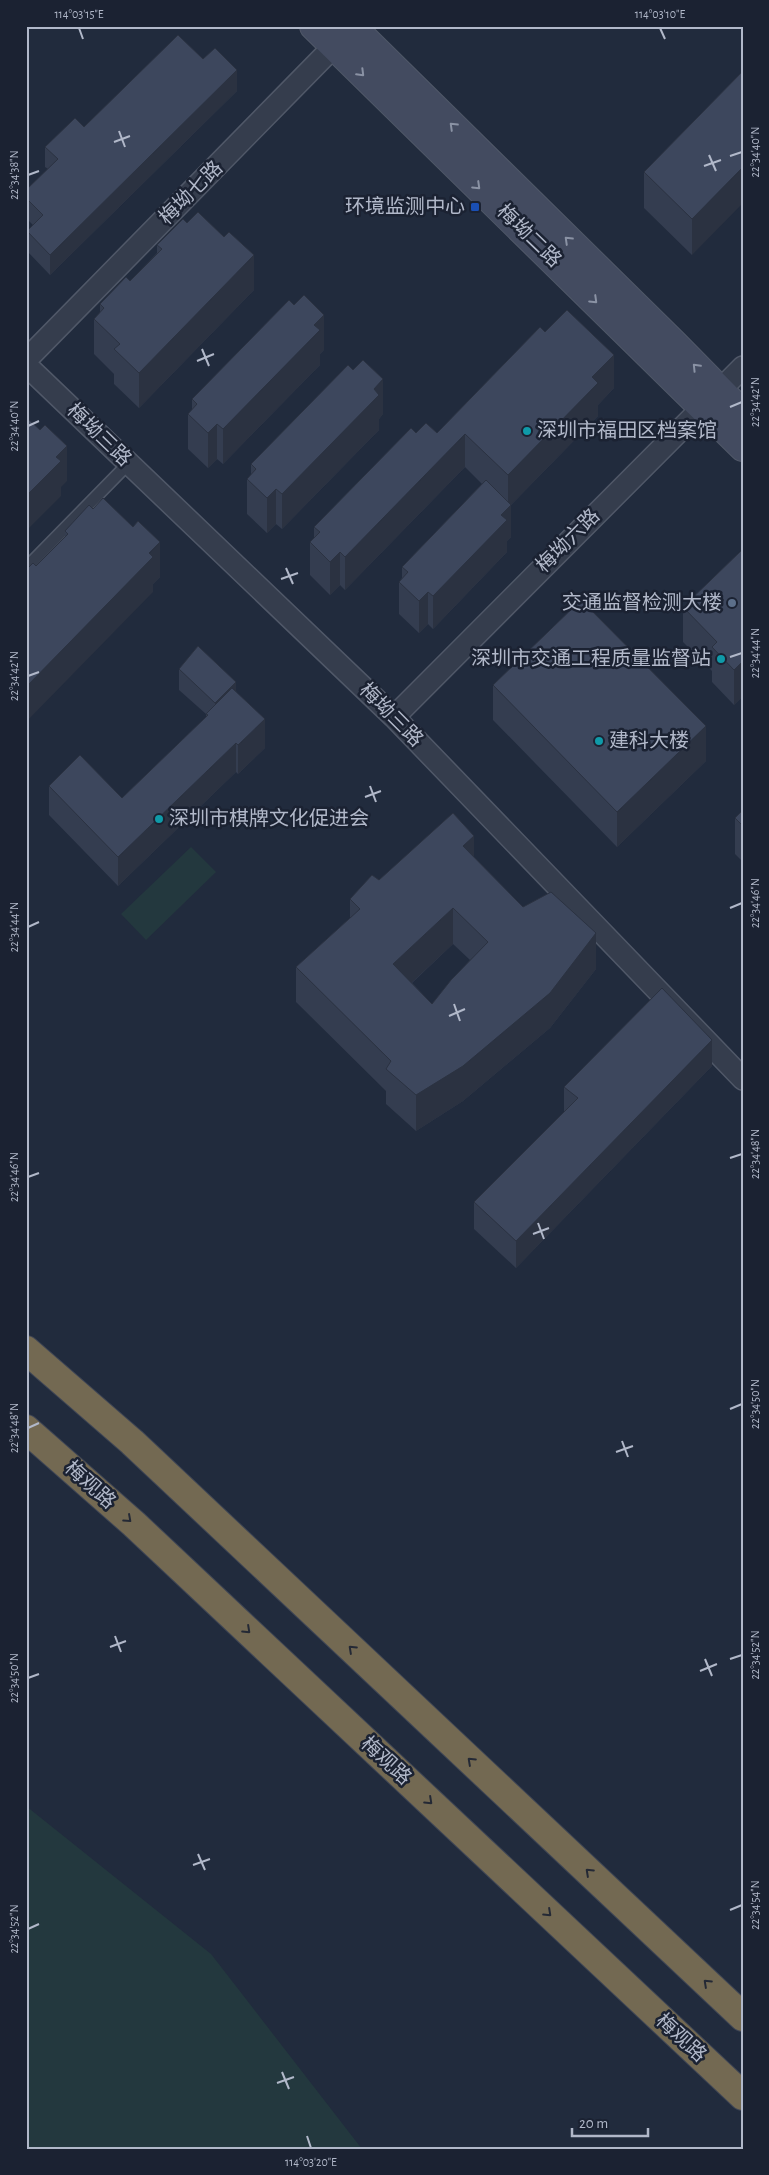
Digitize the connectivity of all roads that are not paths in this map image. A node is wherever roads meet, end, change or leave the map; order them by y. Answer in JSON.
{"nodes":[{"id":1,"x":314,"y":26,"type":"edge"},
{"id":2,"x":348,"y":32,"type":"edge"},
{"id":3,"x":26,"y":360,"type":"edge"},
{"id":4,"x":26,"y":365,"type":"edge"},
{"id":5,"x":743,"y":366,"type":"edge"},
{"id":6,"x":711,"y":399,"type":"junction"},
{"id":7,"x":743,"y":414,"type":"edge"},
{"id":8,"x":743,"y":447,"type":"edge"},
{"id":9,"x":129,"y":463,"type":"junction"},
{"id":10,"x":26,"y":568,"type":"edge"},
{"id":11,"x":394,"y":717,"type":"junction"},
{"id":12,"x":743,"y":1079,"type":"edge"},
{"id":13,"x":26,"y":1350,"type":"edge"},
{"id":14,"x":26,"y":1429,"type":"edge"},
{"id":15,"x":743,"y":2017,"type":"edge"},
{"id":16,"x":743,"y":2096,"type":"edge"}],
"edges":[{"from":1,"to":2,"type":"street","name":"梅坳二路"},
{"from":2,"to":3,"type":"street","name":"梅坳七路"},
{"from":2,"to":6,"type":"street","name":"梅坳二路"},
{"from":4,"to":9,"type":"street","name":"梅坳三路"},
{"from":5,"to":6,"type":"street","name":"梅坳六路"},
{"from":6,"to":7,"type":"street","name":"梅坳二路"},
{"from":6,"to":8,"type":"street","name":"梅坳二路"},
{"from":6,"to":11,"type":"street","name":"梅坳六路"},
{"from":9,"to":10,"type":"lane"},
{"from":9,"to":11,"type":"street","name":"梅坳三路"},
{"from":11,"to":12,"type":"street","name":"梅坳三路"},
{"from":15,"to":13,"type":"highway","one_way":true},
{"from":14,"to":16,"type":"highway","name":"梅观路","one_way":true}]}
